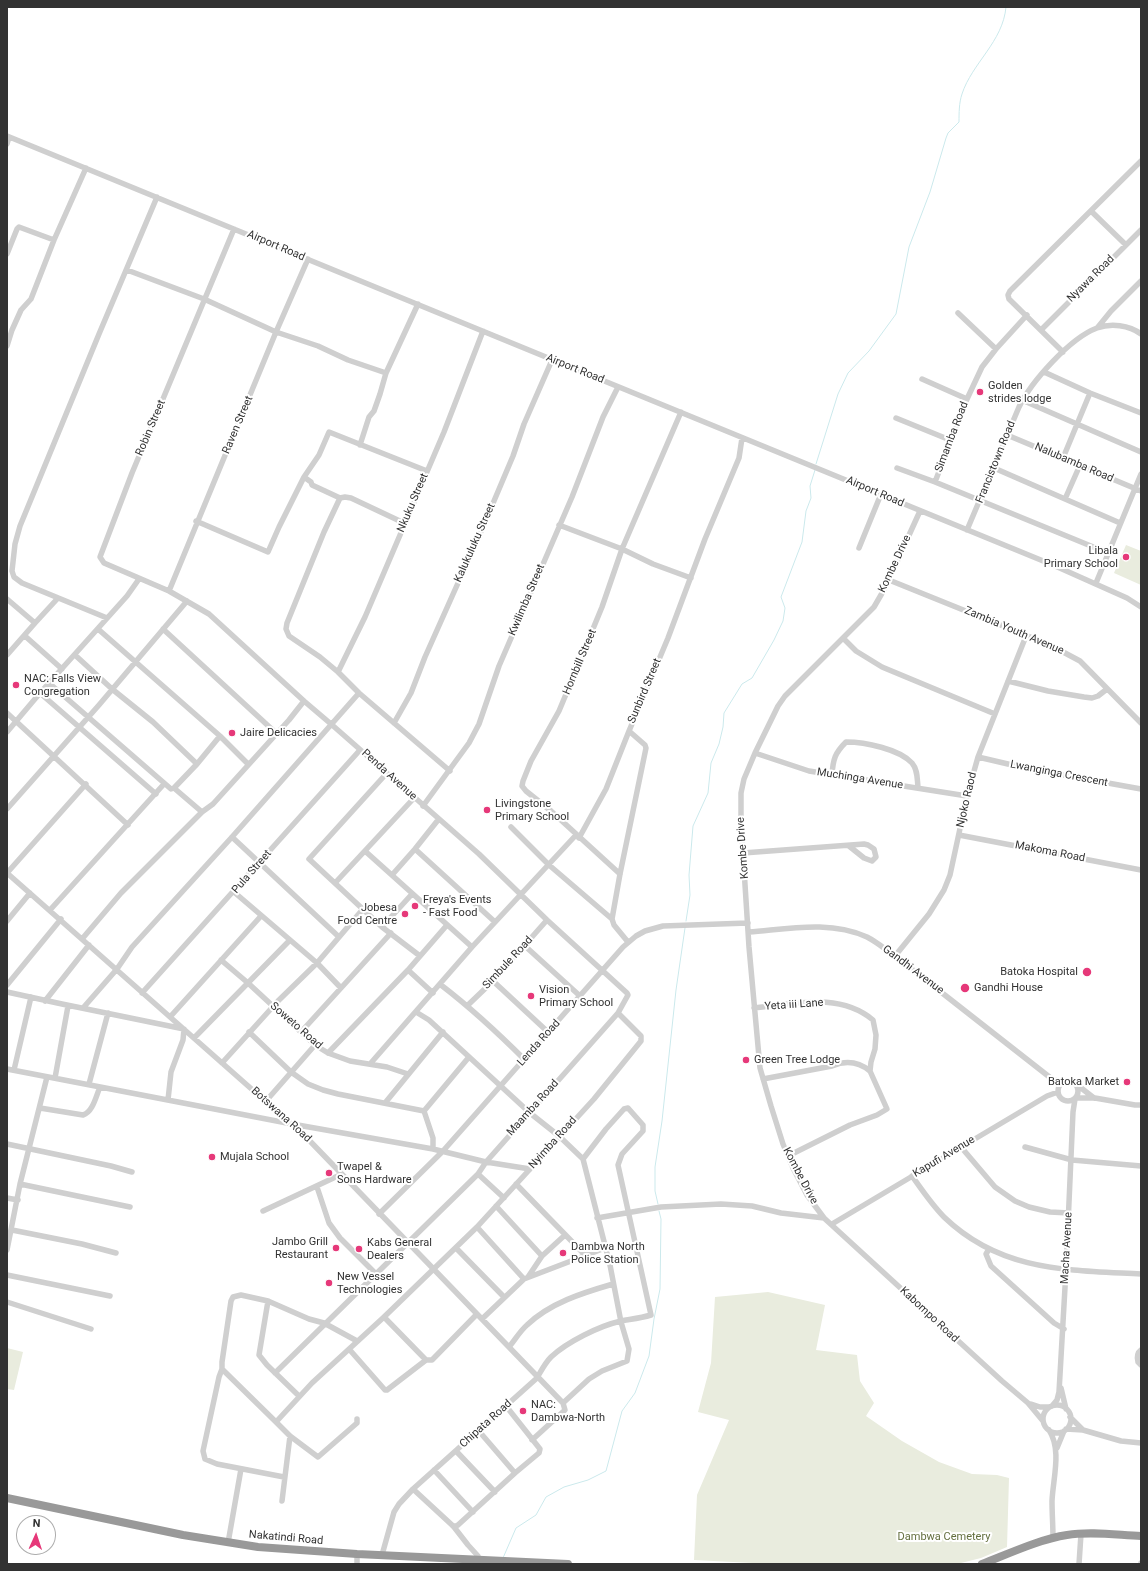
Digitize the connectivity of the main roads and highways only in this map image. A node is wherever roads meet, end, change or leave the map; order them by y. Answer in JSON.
{"nodes":[{"id":1,"x":7,"y":1498,"type":"edge"},
{"id":2,"x":1141,"y":1536,"type":"edge"},
{"id":3,"x":513,"y":1563,"type":"edge"},
{"id":4,"x":568,"y":1564,"type":"edge"},
{"id":5,"x":982,"y":1564,"type":"edge"}],
"edges":[{"from":1,"to":3,"type":"highway","name":"Nakatindi Road"},
{"from":2,"to":5,"type":"highway"},
{"from":3,"to":4,"type":"highway","name":"Nakatindi Road"}]}
